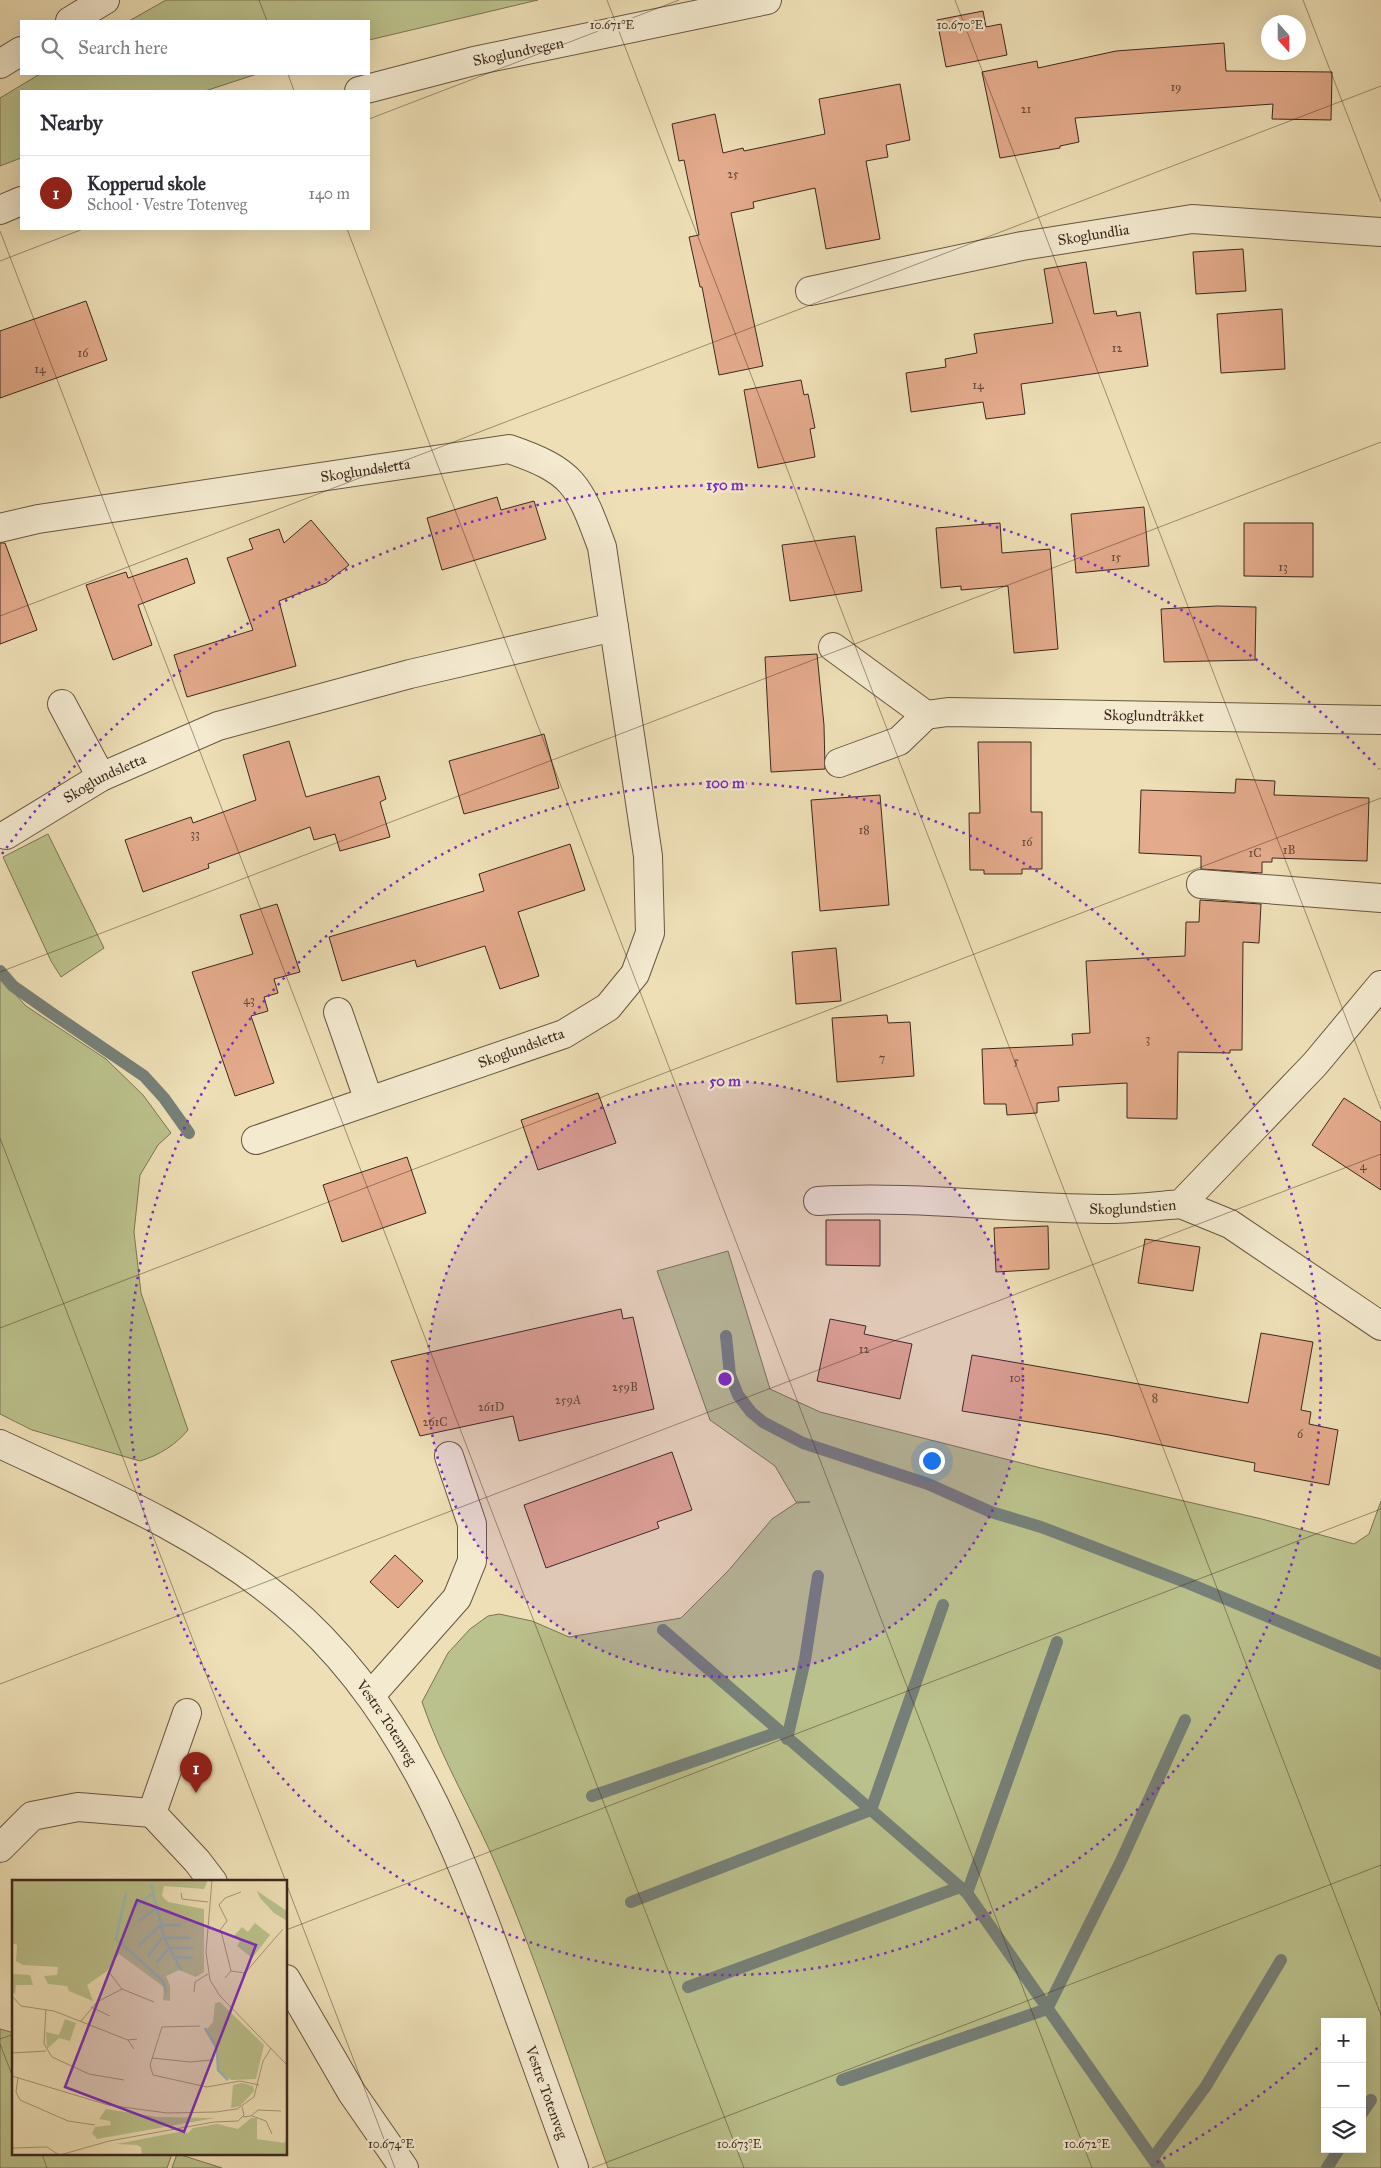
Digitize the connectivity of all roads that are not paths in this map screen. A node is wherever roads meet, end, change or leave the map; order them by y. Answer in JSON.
{"nodes":[{"id":1,"x":105,"y":0,"type":"edge"},
{"id":2,"x":767,"y":0,"type":"edge"},
{"id":3,"x":72,"y":20,"type":"edge"},
{"id":4,"x":20,"y":52,"type":"edge"},
{"id":5,"x":0,"y":64,"type":"edge"},
{"id":6,"x":363,"y":90,"type":"edge"},
{"id":7,"x":20,"y":201,"type":"edge"},
{"id":8,"x":0,"y":210,"type":"edge"},
{"id":9,"x":1381,"y":232,"type":"edge"},
{"id":10,"x":810,"y":291,"type":"dead end"},
{"id":11,"x":0,"y":528,"type":"edge"},
{"id":12,"x":614,"y":627,"type":"junction"},
{"id":13,"x":833,"y":646,"type":"dead end"},
{"id":14,"x":62,"y":704,"type":"dead end"},
{"id":15,"x":926,"y":715,"type":"junction"},
{"id":16,"x":1381,"y":720,"type":"edge"},
{"id":17,"x":839,"y":763,"type":"dead end"},
{"id":18,"x":101,"y":778,"type":"junction"},
{"id":19,"x":6,"y":835,"type":"dead end"},
{"id":20,"x":1201,"y":884,"type":"dead end"},
{"id":21,"x":1381,"y":898,"type":"edge"},
{"id":22,"x":1381,"y":985,"type":"edge"},
{"id":23,"x":338,"y":1012,"type":"dead end"},
{"id":24,"x":369,"y":1101,"type":"junction"},
{"id":25,"x":256,"y":1140,"type":"dead end"},
{"id":26,"x":818,"y":1201,"type":"dead end"},
{"id":27,"x":1181,"y":1204,"type":"junction"},
{"id":28,"x":1381,"y":1326,"type":"edge"},
{"id":29,"x":0,"y":1444,"type":"edge"},
{"id":30,"x":449,"y":1456,"type":"dead end"},
{"id":31,"x":371,"y":1695,"type":"junction"},
{"id":32,"x":187,"y":1713,"type":"dead end"},
{"id":33,"x":152,"y":1813,"type":"junction"},
{"id":34,"x":0,"y":1848,"type":"edge"},
{"id":35,"x":211,"y":1880,"type":"edge"},
{"id":36,"x":288,"y":1983,"type":"edge"},
{"id":37,"x":404,"y":2168,"type":"edge"},
{"id":38,"x":574,"y":2168,"type":"edge"}],
"edges":[{"from":1,"to":3,"type":"street"},
{"from":2,"to":6,"type":"street","name":"Skoglundvegen"},
{"from":4,"to":5,"type":"street"},
{"from":7,"to":8,"type":"street"},
{"from":9,"to":10,"type":"street","name":"Skoglundlia"},
{"from":11,"to":12,"type":"street","name":"Skoglundsletta"},
{"from":12,"to":18,"type":"street","name":"Skoglundsletta"},
{"from":12,"to":24,"type":"street","name":"Skoglundsletta"},
{"from":13,"to":15,"type":"street"},
{"from":14,"to":18,"type":"street"},
{"from":15,"to":16,"type":"street","name":"Skoglundtråkket"},
{"from":15,"to":17,"type":"street"},
{"from":18,"to":19,"type":"street","name":"Skoglundsletta"},
{"from":20,"to":21,"type":"street"},
{"from":22,"to":27,"type":"street","name":"Skoglundstien"},
{"from":23,"to":24,"type":"street"},
{"from":24,"to":25,"type":"street","name":"Skoglundsletta"},
{"from":26,"to":27,"type":"street","name":"Skoglundstien"},
{"from":27,"to":28,"type":"street"},
{"from":29,"to":31,"type":"street","name":"Vestre Totenveg"},
{"from":30,"to":31,"type":"street"},
{"from":31,"to":38,"type":"street","name":"Vestre Totenveg"},
{"from":32,"to":33,"type":"street"},
{"from":33,"to":34,"type":"street"},
{"from":33,"to":35,"type":"street"},
{"from":36,"to":37,"type":"street"}]}
